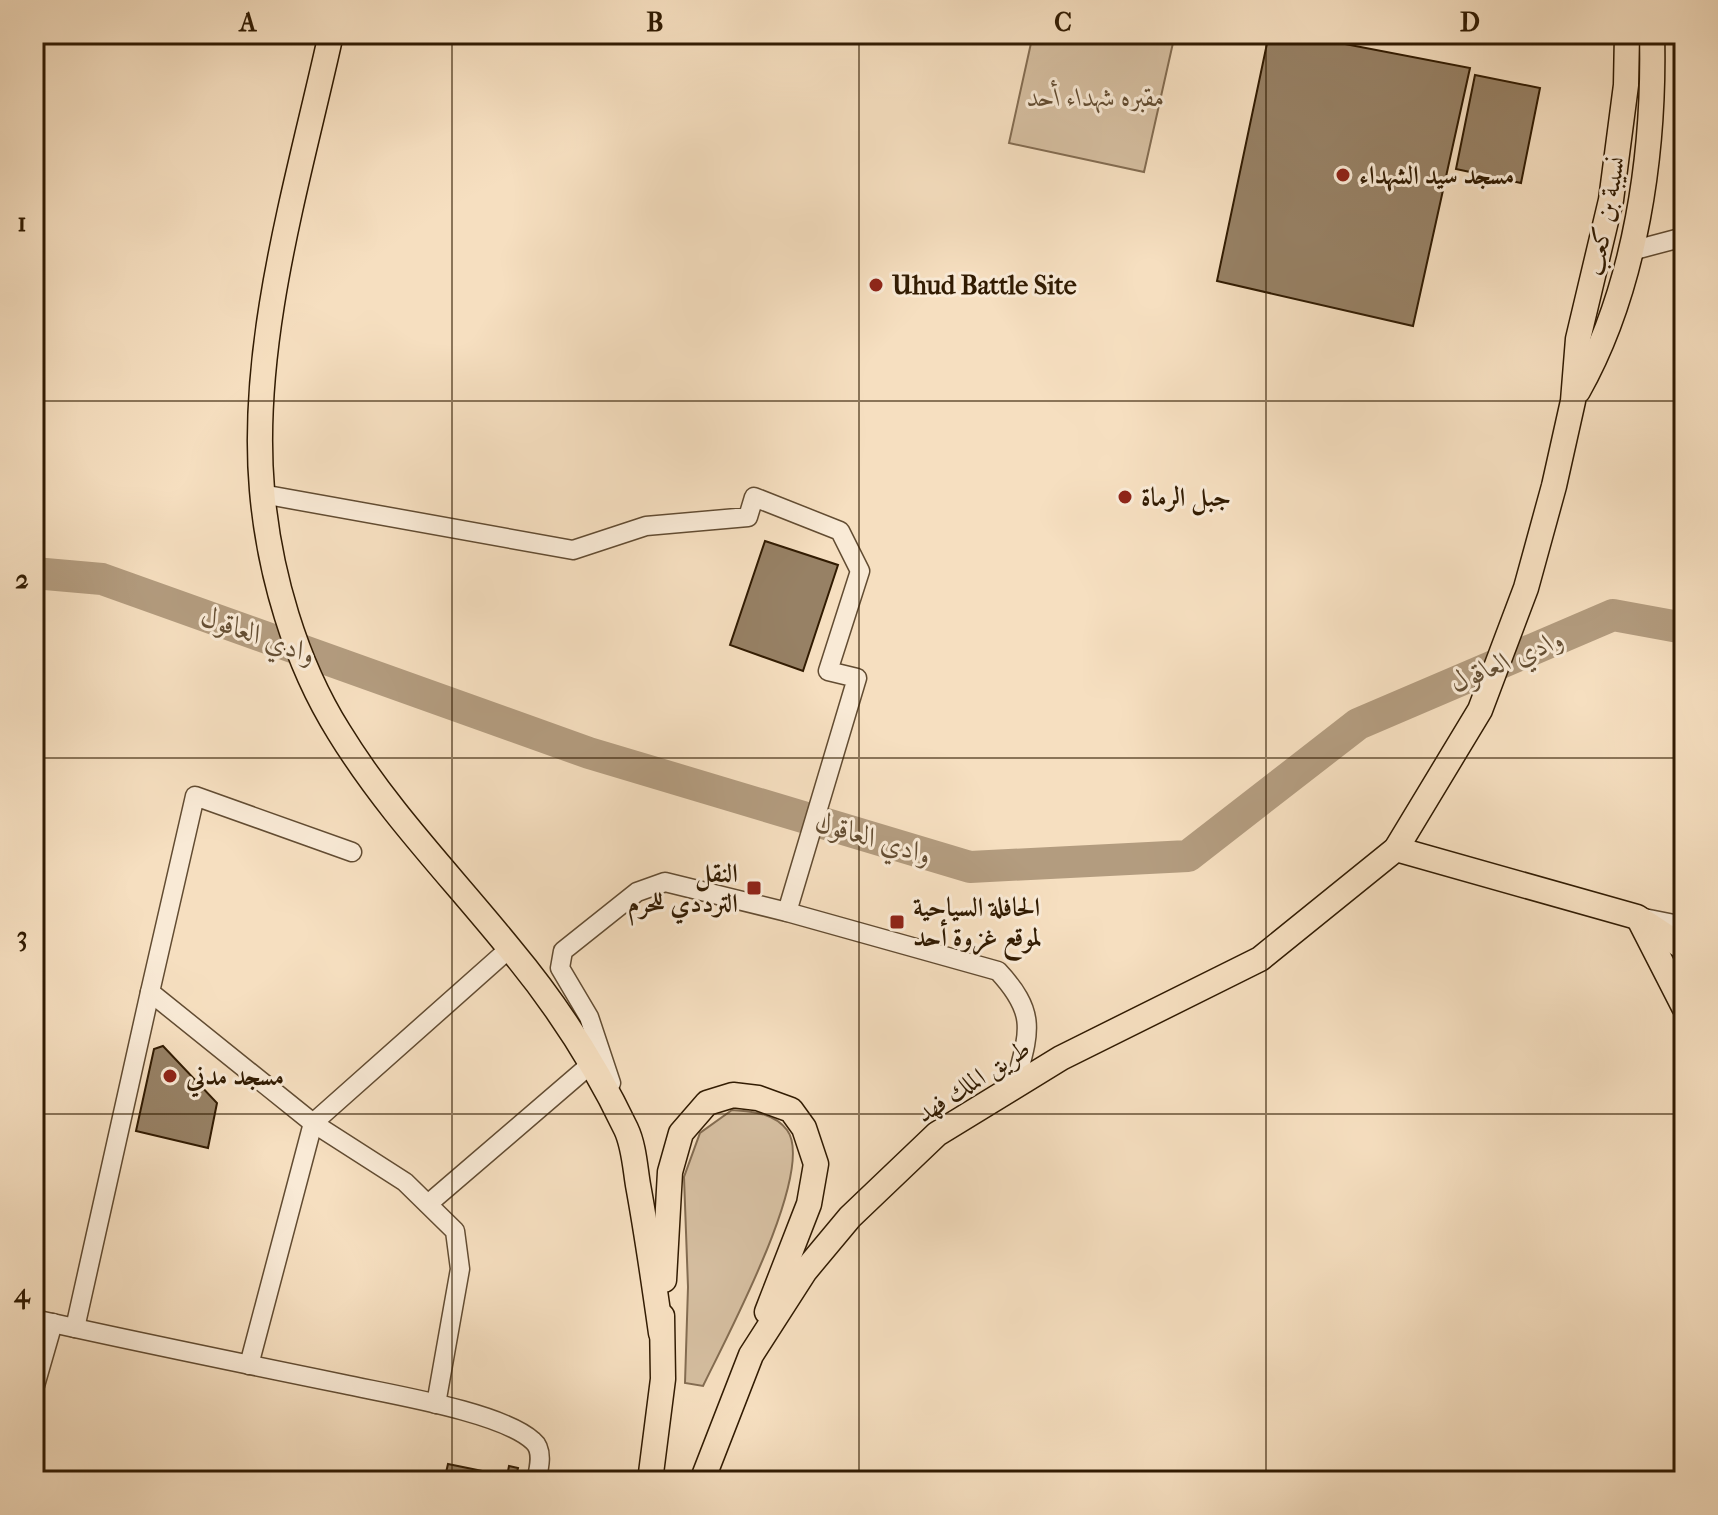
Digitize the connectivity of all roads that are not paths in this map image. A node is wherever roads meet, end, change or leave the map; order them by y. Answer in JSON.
{"nodes":[{"id":1,"x":331,"y":34,"type":"edge"},
{"id":2,"x":1627,"y":34,"type":"edge"},
{"id":3,"x":1652,"y":34,"type":"edge"},
{"id":4,"x":1684,"y":237,"type":"edge"},
{"id":5,"x":1631,"y":251,"type":"junction"},
{"id":6,"x":1573,"y":401,"type":"junction"},
{"id":7,"x":262,"y":494,"type":"junction"},
{"id":8,"x":1396,"y":849,"type":"junction"},
{"id":9,"x":352,"y":852,"type":"dead end"},
{"id":10,"x":787,"y":912,"type":"junction"},
{"id":11,"x":1637,"y":917,"type":"junction"},
{"id":12,"x":1684,"y":926,"type":"edge"},
{"id":13,"x":510,"y":948,"type":"junction"},
{"id":14,"x":1684,"y":948,"type":"edge"},
{"id":15,"x":150,"y":992,"type":"junction"},
{"id":16,"x":1684,"y":1007,"type":"edge"},
{"id":17,"x":591,"y":1064,"type":"junction"},
{"id":18,"x":1015,"y":1085,"type":"junction"},
{"id":19,"x":313,"y":1123,"type":"junction"},
{"id":20,"x":629,"y":1134,"type":"junction"},
{"id":21,"x":428,"y":1204,"type":"junction"},
{"id":22,"x":34,"y":1319,"type":"edge"},
{"id":23,"x":53,"y":1323,"type":"junction"},
{"id":24,"x":75,"y":1328,"type":"junction"},
{"id":25,"x":661,"y":1333,"type":"junction"},
{"id":26,"x":751,"y":1355,"type":"junction"},
{"id":27,"x":249,"y":1365,"type":"junction"},
{"id":28,"x":34,"y":1389,"type":"edge"},
{"id":29,"x":436,"y":1404,"type":"junction"},
{"id":30,"x":536,"y":1481,"type":"edge"},
{"id":31,"x":650,"y":1481,"type":"edge"},
{"id":32,"x":702,"y":1481,"type":"edge"}],
"edges":[{"from":1,"to":7,"type":"main road"},
{"from":2,"to":6,"type":"main road"},
{"from":3,"to":5,"type":"main road","name":"نسيبة بن كعب"},
{"from":4,"to":5,"type":"street"},
{"from":5,"to":6,"type":"main road","name":"نسيبة بن كعب"},
{"from":6,"to":8,"type":"main road","name":"طريق الملك فهد"},
{"from":7,"to":10,"type":"street"},
{"from":7,"to":13,"type":"main road"},
{"from":8,"to":11,"type":"main road"},
{"from":8,"to":18,"type":"main road","name":"طريق الملك فهد"},
{"from":9,"to":15,"type":"street"},
{"from":10,"to":18,"type":"street"},
{"from":10,"to":20,"type":"street"},
{"from":11,"to":12,"type":"street"},
{"from":11,"to":14,"type":"main road"},
{"from":11,"to":16,"type":"main road"},
{"from":13,"to":17,"type":"main road"},
{"from":13,"to":19,"type":"street"},
{"from":15,"to":19,"type":"street"},
{"from":15,"to":24,"type":"street"},
{"from":17,"to":20,"type":"main road"},
{"from":17,"to":21,"type":"street"},
{"from":18,"to":26,"type":"main road","name":"طريق الملك فهد"},
{"from":19,"to":21,"type":"street"},
{"from":19,"to":27,"type":"street"},
{"from":20,"to":25,"type":"main road"},
{"from":21,"to":29,"type":"street"},
{"from":22,"to":23,"type":"street"},
{"from":23,"to":24,"type":"street"},
{"from":23,"to":28,"type":"street"},
{"from":24,"to":27,"type":"street"},
{"from":25,"to":26,"type":"main road"},
{"from":25,"to":31,"type":"main road"},
{"from":26,"to":32,"type":"main road","name":"طريق الملك فهد"},
{"from":27,"to":29,"type":"street"},
{"from":29,"to":30,"type":"street"}]}
